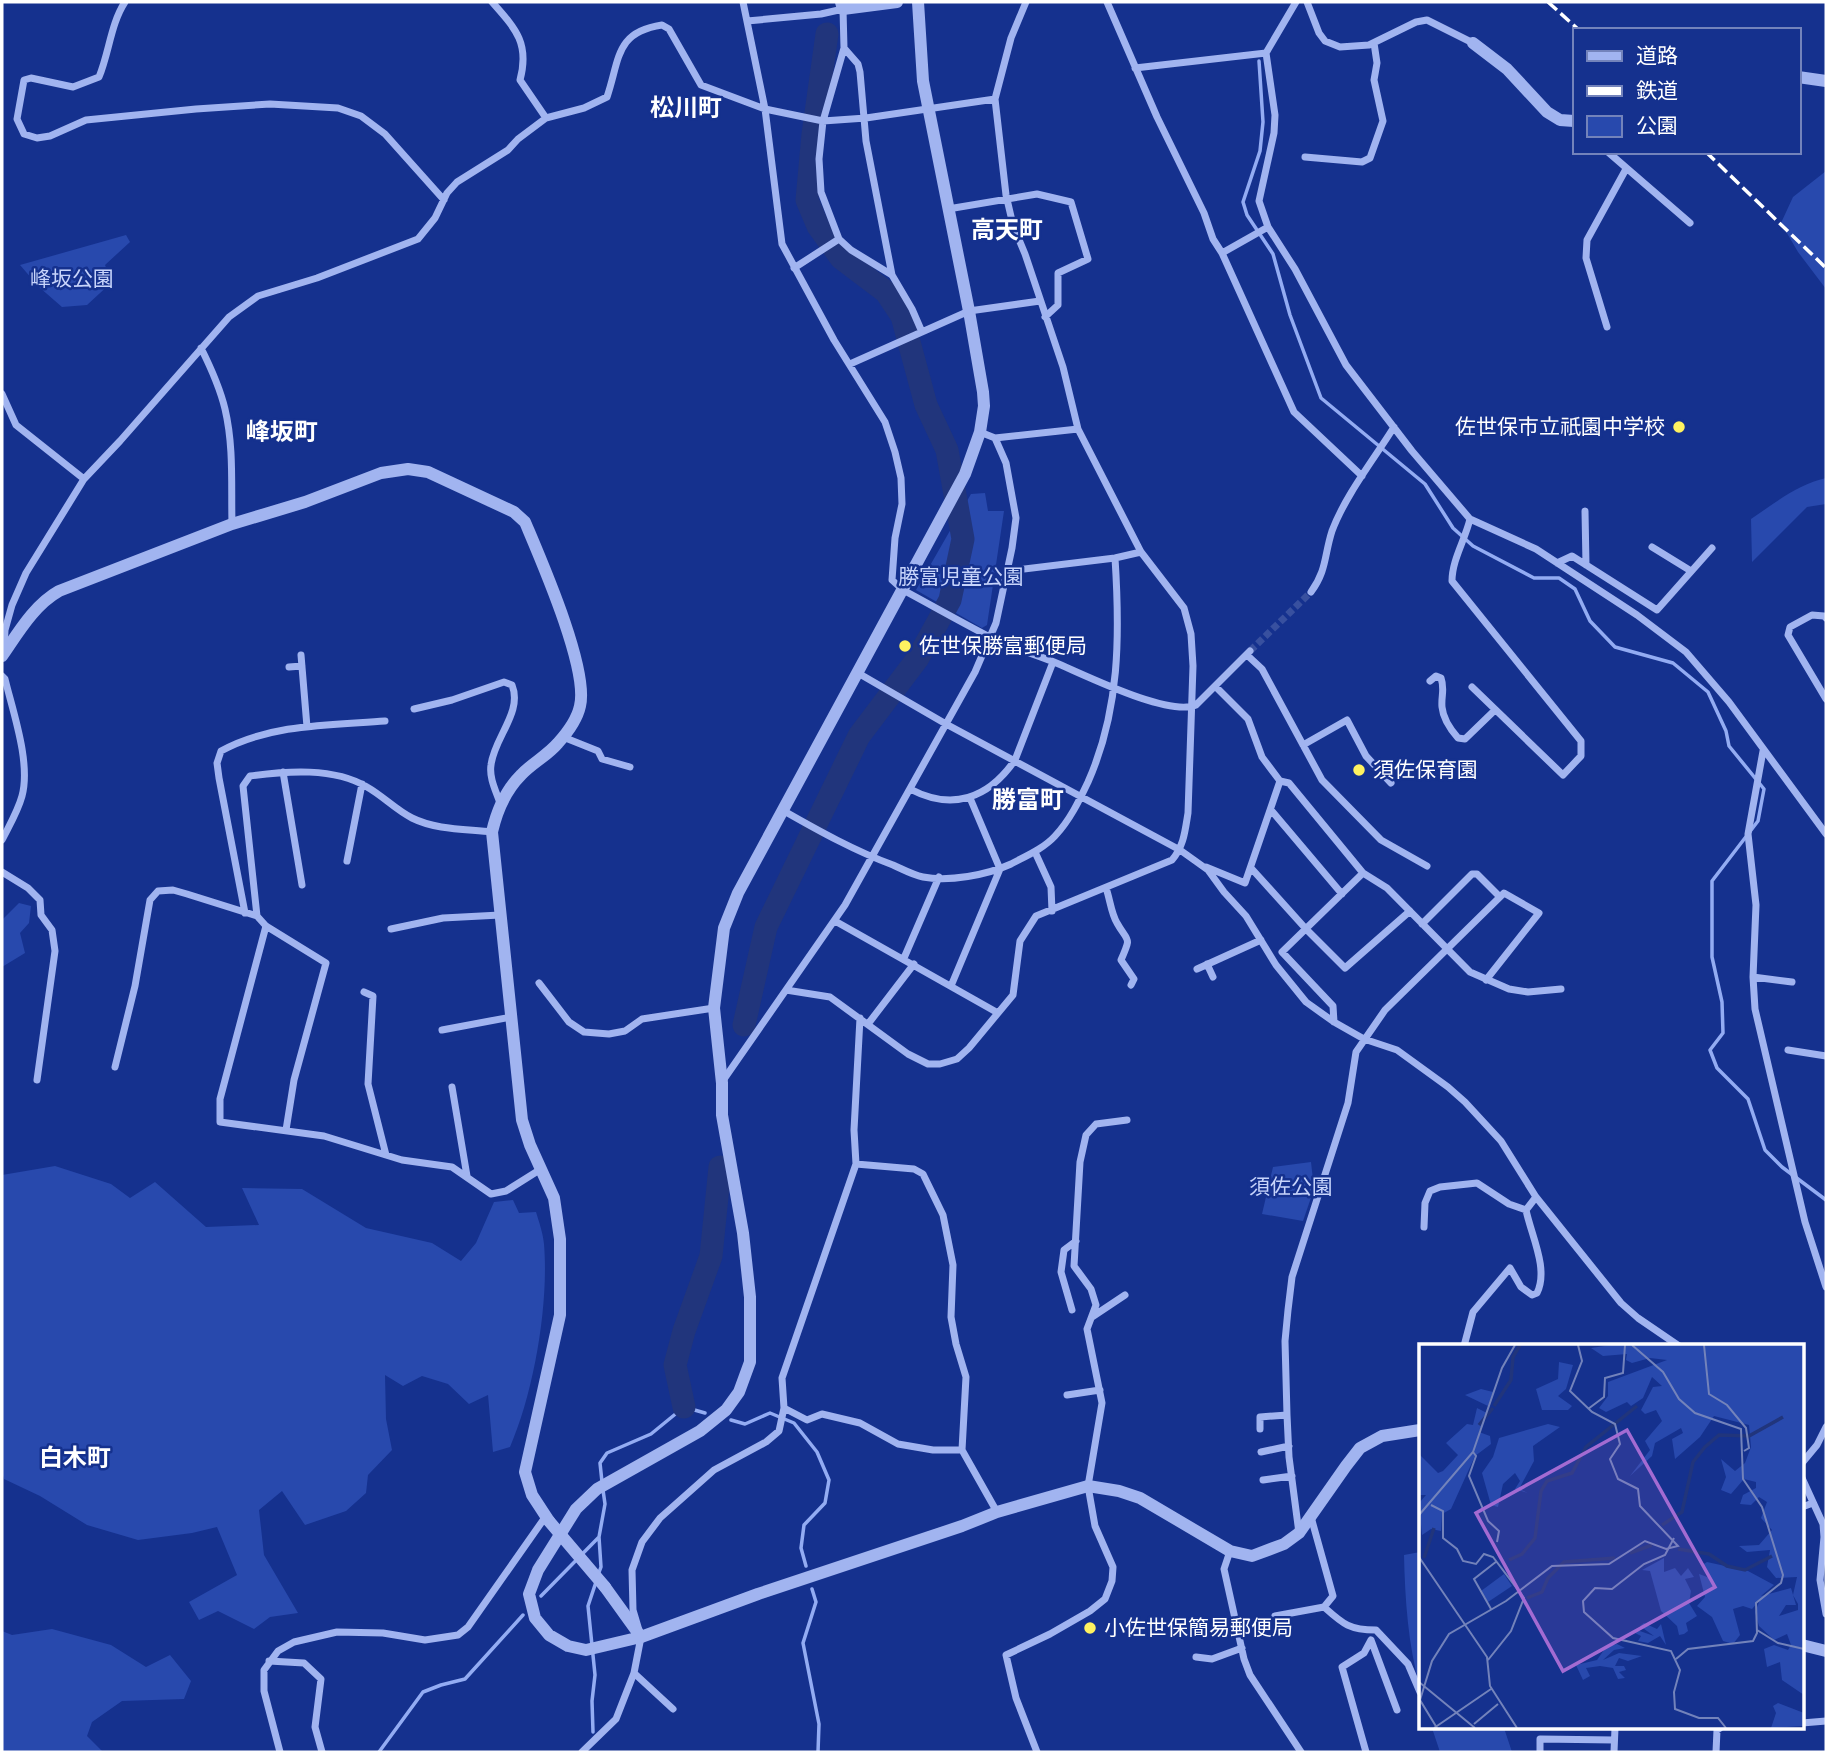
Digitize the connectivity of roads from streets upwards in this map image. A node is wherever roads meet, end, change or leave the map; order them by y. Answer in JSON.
{"nodes":[{"id":1,"x":125,"y":2,"type":"edge"},
{"id":2,"x":492,"y":2,"type":"edge"},
{"id":3,"x":743,"y":2,"type":"edge"},
{"id":4,"x":897,"y":2,"type":"edge"},
{"id":5,"x":918,"y":2,"type":"edge"},
{"id":6,"x":1026,"y":2,"type":"edge"},
{"id":7,"x":1107,"y":2,"type":"edge"},
{"id":8,"x":1296,"y":2,"type":"edge"},
{"id":9,"x":1307,"y":2,"type":"edge"},
{"id":10,"x":842,"y":6,"type":"edge"},
{"id":11,"x":747,"y":21,"type":"junction"},
{"id":12,"x":1374,"y":43,"type":"junction"},
{"id":13,"x":1473,"y":43,"type":"joint"},
{"id":14,"x":844,"y":48,"type":"junction"},
{"id":15,"x":1266,"y":53,"type":"junction"},
{"id":16,"x":1135,"y":68,"type":"junction"},
{"id":17,"x":1800,"y":77,"type":"edge"},
{"id":18,"x":1826,"y":81,"type":"edge"},
{"id":19,"x":995,"y":99,"type":"junction"},
{"id":20,"x":928,"y":109,"type":"junction"},
{"id":21,"x":765,"y":110,"type":"junction"},
{"id":22,"x":546,"y":118,"type":"junction"},
{"id":23,"x":863,"y":118,"type":"junction"},
{"id":24,"x":823,"y":121,"type":"junction"},
{"id":25,"x":1573,"y":121,"type":"edge"},
{"id":26,"x":1610,"y":154,"type":"edge"},
{"id":27,"x":1305,"y":157,"type":"dead end"},
{"id":28,"x":1626,"y":169,"type":"junction"},
{"id":29,"x":1007,"y":199,"type":"junction"},
{"id":30,"x":444,"y":200,"type":"junction"},
{"id":31,"x":948,"y":209,"type":"junction"},
{"id":32,"x":1690,"y":223,"type":"dead end"},
{"id":33,"x":1268,"y":227,"type":"junction"},
{"id":34,"x":839,"y":239,"type":"junction"},
{"id":35,"x":1222,"y":253,"type":"junction"},
{"id":36,"x":794,"y":268,"type":"junction"},
{"id":37,"x":892,"y":275,"type":"junction"},
{"id":38,"x":1040,"y":301,"type":"junction"},
{"id":39,"x":969,"y":311,"type":"junction"},
{"id":40,"x":1045,"y":317,"type":"junction"},
{"id":41,"x":1607,"y":327,"type":"dead end"},
{"id":42,"x":922,"y":332,"type":"junction"},
{"id":43,"x":201,"y":348,"type":"junction"},
{"id":44,"x":849,"y":364,"type":"junction"},
{"id":45,"x":2,"y":394,"type":"edge"},
{"id":46,"x":1394,"y":427,"type":"junction"},
{"id":47,"x":1078,"y":429,"type":"junction"},
{"id":48,"x":980,"y":432,"type":"junction"},
{"id":49,"x":995,"y":438,"type":"junction"},
{"id":50,"x":1362,"y":476,"type":"junction"},
{"id":51,"x":83,"y":479,"type":"junction"},
{"id":52,"x":1585,"y":511,"type":"dead end"},
{"id":53,"x":1470,"y":519,"type":"junction"},
{"id":54,"x":232,"y":524,"type":"junction"},
{"id":55,"x":1652,"y":547,"type":"dead end"},
{"id":56,"x":1712,"y":548,"type":"dead end"},
{"id":57,"x":1141,"y":552,"type":"junction"},
{"id":58,"x":1115,"y":558,"type":"junction"},
{"id":59,"x":1557,"y":563,"type":"junction"},
{"id":60,"x":1586,"y":565,"type":"junction"},
{"id":61,"x":1007,"y":571,"type":"junction"},
{"id":62,"x":1691,"y":571,"type":"junction"},
{"id":63,"x":902,"y":590,"type":"junction"},
{"id":64,"x":1311,"y":592,"type":"tunnel mouth"},
{"id":65,"x":1826,"y":618,"type":"edge"},
{"id":66,"x":991,"y":638,"type":"junction"},
{"id":67,"x":3,"y":655,"type":"edge"},
{"id":68,"x":301,"y":655,"type":"dead end"},
{"id":69,"x":1053,"y":662,"type":"junction"},
{"id":70,"x":302,"y":666,"type":"junction"},
{"id":71,"x":289,"y":667,"type":"dead end"},
{"id":72,"x":858,"y":673,"type":"junction"},
{"id":73,"x":2,"y":676,"type":"edge"},
{"id":74,"x":1430,"y":681,"type":"dead end"},
{"id":75,"x":1216,"y":687,"type":"junction"},
{"id":76,"x":1472,"y":687,"type":"dead end"},
{"id":77,"x":1115,"y":689,"type":"junction"},
{"id":78,"x":1826,"y":699,"type":"edge"},
{"id":79,"x":1190,"y":708,"type":"junction"},
{"id":80,"x":414,"y":709,"type":"dead end"},
{"id":81,"x":1495,"y":710,"type":"junction"},
{"id":82,"x":385,"y":721,"type":"dead end"},
{"id":83,"x":946,"y":724,"type":"junction"},
{"id":84,"x":307,"y":727,"type":"junction"},
{"id":85,"x":563,"y":737,"type":"junction"},
{"id":86,"x":1303,"y":745,"type":"junction"},
{"id":87,"x":1763,"y":751,"type":"junction"},
{"id":88,"x":1014,"y":760,"type":"junction"},
{"id":89,"x":630,"y":767,"type":"dead end"},
{"id":90,"x":283,"y":772,"type":"junction"},
{"id":91,"x":1280,"y":781,"type":"junction"},
{"id":92,"x":1391,"y":783,"type":"dead end"},
{"id":93,"x":362,"y":784,"type":"junction"},
{"id":94,"x":910,"y":789,"type":"junction"},
{"id":95,"x":1081,"y":797,"type":"junction"},
{"id":96,"x":970,"y":798,"type":"junction"},
{"id":97,"x":500,"y":803,"type":"junction"},
{"id":98,"x":1271,"y":810,"type":"junction"},
{"id":99,"x":784,"y":811,"type":"junction"},
{"id":100,"x":492,"y":832,"type":"junction"},
{"id":101,"x":1826,"y":834,"type":"edge"},
{"id":102,"x":2,"y":841,"type":"edge"},
{"id":103,"x":1180,"y":850,"type":"junction"},
{"id":104,"x":1035,"y":852,"type":"junction"},
{"id":105,"x":873,"y":857,"type":"junction"},
{"id":106,"x":347,"y":861,"type":"dead end"},
{"id":107,"x":1202,"y":866,"type":"junction"},
{"id":108,"x":1427,"y":866,"type":"dead end"},
{"id":109,"x":1251,"y":868,"type":"junction"},
{"id":110,"x":1000,"y":869,"type":"junction"},
{"id":111,"x":2,"y":872,"type":"edge"},
{"id":112,"x":1363,"y":873,"type":"junction"},
{"id":113,"x":939,"y":877,"type":"junction"},
{"id":114,"x":302,"y":886,"type":"dead end"},
{"id":115,"x":1106,"y":888,"type":"junction"},
{"id":116,"x":1342,"y":894,"type":"junction"},
{"id":117,"x":1500,"y":897,"type":"junction"},
{"id":118,"x":1052,"y":911,"type":"junction"},
{"id":119,"x":1410,"y":911,"type":"junction"},
{"id":120,"x":245,"y":913,"type":"junction"},
{"id":121,"x":500,"y":915,"type":"junction"},
{"id":122,"x":257,"y":916,"type":"junction"},
{"id":123,"x":835,"y":921,"type":"junction"},
{"id":124,"x":1422,"y":924,"type":"junction"},
{"id":125,"x":266,"y":926,"type":"junction"},
{"id":126,"x":391,"y":929,"type":"dead end"},
{"id":127,"x":1306,"y":929,"type":"junction"},
{"id":128,"x":1261,"y":940,"type":"junction"},
{"id":129,"x":1446,"y":949,"type":"junction"},
{"id":130,"x":904,"y":958,"type":"junction"},
{"id":131,"x":914,"y":964,"type":"junction"},
{"id":132,"x":1207,"y":964,"type":"junction"},
{"id":133,"x":1197,"y":969,"type":"dead end"},
{"id":134,"x":1213,"y":976,"type":"dead end"},
{"id":135,"x":1753,"y":977,"type":"junction"},
{"id":136,"x":1486,"y":980,"type":"junction"},
{"id":137,"x":1792,"y":982,"type":"dead end"},
{"id":138,"x":539,"y":984,"type":"dead end"},
{"id":139,"x":1131,"y":985,"type":"dead end"},
{"id":140,"x":951,"y":986,"type":"junction"},
{"id":141,"x":1561,"y":989,"type":"dead end"},
{"id":142,"x":786,"y":990,"type":"junction"},
{"id":143,"x":364,"y":992,"type":"dead end"},
{"id":144,"x":714,"y":1008,"type":"junction"},
{"id":145,"x":998,"y":1013,"type":"junction"},
{"id":146,"x":510,"y":1017,"type":"junction"},
{"id":147,"x":860,"y":1018,"type":"junction"},
{"id":148,"x":1334,"y":1022,"type":"junction"},
{"id":149,"x":868,"y":1024,"type":"junction"},
{"id":150,"x":442,"y":1030,"type":"dead end"},
{"id":151,"x":1364,"y":1039,"type":"junction"},
{"id":152,"x":1788,"y":1050,"type":"dead end"},
{"id":153,"x":1826,"y":1056,"type":"edge"},
{"id":154,"x":115,"y":1067,"type":"dead end"},
{"id":155,"x":37,"y":1080,"type":"dead end"},
{"id":156,"x":722,"y":1083,"type":"junction"},
{"id":157,"x":452,"y":1087,"type":"dead end"},
{"id":158,"x":1127,"y":1120,"type":"dead end"},
{"id":159,"x":286,"y":1130,"type":"junction"},
{"id":160,"x":386,"y":1156,"type":"junction"},
{"id":161,"x":856,"y":1164,"type":"junction"},
{"id":162,"x":541,"y":1169,"type":"junction"},
{"id":163,"x":468,"y":1177,"type":"junction"},
{"id":164,"x":1536,"y":1197,"type":"junction"},
{"id":165,"x":1526,"y":1210,"type":"junction"},
{"id":166,"x":1424,"y":1227,"type":"dead end"},
{"id":167,"x":1076,"y":1241,"type":"junction"},
{"id":168,"x":1826,"y":1287,"type":"edge"},
{"id":169,"x":1125,"y":1295,"type":"dead end"},
{"id":170,"x":1072,"y":1310,"type":"dead end"},
{"id":171,"x":1091,"y":1318,"type":"junction"},
{"id":172,"x":1465,"y":1344,"type":"edge"},
{"id":173,"x":1676,"y":1344,"type":"edge"},
{"id":174,"x":1100,"y":1390,"type":"junction"},
{"id":175,"x":1067,"y":1395,"type":"dead end"},
{"id":176,"x":784,"y":1409,"type":"junction"},
{"id":177,"x":1287,"y":1415,"type":"junction"},
{"id":178,"x":1826,"y":1427,"type":"edge"},
{"id":179,"x":1260,"y":1429,"type":"dead end"},
{"id":180,"x":1419,"y":1430,"type":"edge"},
{"id":181,"x":1289,"y":1446,"type":"junction"},
{"id":182,"x":962,"y":1450,"type":"junction"},
{"id":183,"x":1261,"y":1452,"type":"dead end"},
{"id":184,"x":1804,"y":1461,"type":"edge"},
{"id":185,"x":1292,"y":1476,"type":"junction"},
{"id":186,"x":1263,"y":1480,"type":"dead end"},
{"id":187,"x":1804,"y":1483,"type":"edge"},
{"id":188,"x":1088,"y":1486,"type":"junction"},
{"id":189,"x":1813,"y":1503,"type":"junction"},
{"id":190,"x":1804,"y":1506,"type":"edge"},
{"id":191,"x":997,"y":1512,"type":"junction"},
{"id":192,"x":1311,"y":1517,"type":"junction"},
{"id":193,"x":548,"y":1519,"type":"junction"},
{"id":194,"x":1299,"y":1533,"type":"junction"},
{"id":195,"x":1230,"y":1551,"type":"junction"},
{"id":196,"x":1825,"y":1604,"type":"edge"},
{"id":197,"x":1324,"y":1607,"type":"junction"},
{"id":198,"x":1826,"y":1614,"type":"edge"},
{"id":199,"x":1275,"y":1616,"type":"dead end"},
{"id":200,"x":1367,"y":1630,"type":"junction"},
{"id":201,"x":641,"y":1637,"type":"junction"},
{"id":202,"x":1371,"y":1640,"type":"junction"},
{"id":203,"x":1804,"y":1646,"type":"edge"},
{"id":204,"x":1242,"y":1648,"type":"junction"},
{"id":205,"x":1826,"y":1651,"type":"edge"},
{"id":206,"x":1196,"y":1657,"type":"dead end"},
{"id":207,"x":269,"y":1661,"type":"junction"},
{"id":208,"x":634,"y":1673,"type":"junction"},
{"id":209,"x":1419,"y":1690,"type":"edge"},
{"id":210,"x":673,"y":1709,"type":"dead end"},
{"id":211,"x":1397,"y":1710,"type":"dead end"},
{"id":212,"x":1826,"y":1721,"type":"edge"},
{"id":213,"x":1804,"y":1723,"type":"edge"},
{"id":214,"x":1615,"y":1730,"type":"edge"},
{"id":215,"x":1717,"y":1730,"type":"edge"},
{"id":216,"x":1614,"y":1741,"type":"junction"},
{"id":217,"x":587,"y":1751,"type":"edge"},
{"id":218,"x":280,"y":1752,"type":"edge"},
{"id":219,"x":321,"y":1752,"type":"edge"},
{"id":220,"x":1037,"y":1752,"type":"edge"},
{"id":221,"x":1301,"y":1752,"type":"edge"},
{"id":222,"x":1366,"y":1752,"type":"edge"},
{"id":223,"x":1539,"y":1752,"type":"edge"},
{"id":224,"x":1614,"y":1752,"type":"edge"},
{"id":225,"x":1716,"y":1752,"type":"edge"}],
"edges":[{"from":1,"to":30,"type":"street"},
{"from":2,"to":22,"type":"street"},
{"from":3,"to":11,"type":"street"},
{"from":4,"to":10,"type":"street"},
{"from":5,"to":20,"type":"street"},
{"from":6,"to":19,"type":"street"},
{"from":7,"to":16,"type":"street"},
{"from":8,"to":15,"type":"street"},
{"from":9,"to":12,"type":"street"},
{"from":10,"to":11,"type":"street"},
{"from":10,"to":14,"type":"street"},
{"from":11,"to":21,"type":"street"},
{"from":12,"to":13,"type":"street"},
{"from":12,"to":27,"type":"street"},
{"from":13,"to":25,"type":"street"},
{"from":14,"to":23,"type":"street"},
{"from":14,"to":24,"type":"street"},
{"from":15,"to":16,"type":"street"},
{"from":15,"to":33,"type":"street"},
{"from":16,"to":35,"type":"street"},
{"from":17,"to":18,"type":"street"},
{"from":19,"to":20,"type":"street"},
{"from":19,"to":29,"type":"street"},
{"from":20,"to":23,"type":"street"},
{"from":20,"to":31,"type":"street"},
{"from":21,"to":22,"type":"street"},
{"from":21,"to":24,"type":"street"},
{"from":21,"to":36,"type":"street"},
{"from":22,"to":30,"type":"street"},
{"from":23,"to":24,"type":"street"},
{"from":23,"to":37,"type":"street"},
{"from":24,"to":34,"type":"street"},
{"from":26,"to":28,"type":"street"},
{"from":28,"to":32,"type":"street"},
{"from":28,"to":41,"type":"street"},
{"from":29,"to":31,"type":"street"},
{"from":29,"to":38,"type":"street"},
{"from":29,"to":40,"type":"street"},
{"from":30,"to":43,"type":"street"},
{"from":31,"to":39,"type":"street"},
{"from":33,"to":35,"type":"street"},
{"from":33,"to":46,"type":"street"},
{"from":34,"to":36,"type":"street"},
{"from":34,"to":37,"type":"street"},
{"from":35,"to":50,"type":"street"},
{"from":36,"to":44,"type":"street"},
{"from":37,"to":42,"type":"street"},
{"from":38,"to":39,"type":"street"},
{"from":38,"to":40,"type":"street"},
{"from":39,"to":42,"type":"street"},
{"from":39,"to":48,"type":"street"},
{"from":40,"to":47,"type":"street"},
{"from":42,"to":44,"type":"street"},
{"from":43,"to":51,"type":"street"},
{"from":43,"to":54,"type":"street"},
{"from":44,"to":63,"type":"street"},
{"from":45,"to":51,"type":"street"},
{"from":46,"to":50,"type":"street"},
{"from":46,"to":53,"type":"street"},
{"from":47,"to":49,"type":"street"},
{"from":47,"to":57,"type":"street"},
{"from":48,"to":49,"type":"street"},
{"from":48,"to":63,"type":"street"},
{"from":49,"to":61,"type":"street"},
{"from":50,"to":64,"type":"street"},
{"from":51,"to":67,"type":"street"},
{"from":52,"to":60,"type":"street"},
{"from":53,"to":59,"type":"street"},
{"from":53,"to":81,"type":"street"},
{"from":54,"to":67,"type":"street"},
{"from":54,"to":85,"type":"street"},
{"from":55,"to":62,"type":"street"},
{"from":56,"to":62,"type":"street"},
{"from":57,"to":58,"type":"street"},
{"from":57,"to":79,"type":"street"},
{"from":58,"to":61,"type":"street"},
{"from":58,"to":77,"type":"street"},
{"from":59,"to":60,"type":"street"},
{"from":59,"to":87,"type":"street"},
{"from":60,"to":62,"type":"street"},
{"from":61,"to":66,"type":"street"},
{"from":63,"to":66,"type":"street"},
{"from":63,"to":72,"type":"street"},
{"from":65,"to":78,"type":"street"},
{"from":66,"to":69,"type":"street"},
{"from":66,"to":83,"type":"street"},
{"from":68,"to":70,"type":"street"},
{"from":69,"to":77,"type":"street"},
{"from":69,"to":88,"type":"street"},
{"from":70,"to":71,"type":"street"},
{"from":70,"to":84,"type":"street"},
{"from":72,"to":83,"type":"street"},
{"from":72,"to":99,"type":"street"},
{"from":73,"to":102,"type":"street"},
{"from":74,"to":81,"type":"street"},
{"from":75,"to":79,"type":"street"},
{"from":75,"to":86,"type":"street"},
{"from":75,"to":91,"type":"street"},
{"from":76,"to":81,"type":"street"},
{"from":77,"to":79,"type":"street"},
{"from":77,"to":95,"type":"street"},
{"from":79,"to":103,"type":"street"},
{"from":80,"to":97,"type":"street"},
{"from":82,"to":84,"type":"street"},
{"from":83,"to":88,"type":"street"},
{"from":83,"to":94,"type":"street"},
{"from":84,"to":120,"type":"street"},
{"from":85,"to":89,"type":"street"},
{"from":85,"to":97,"type":"street"},
{"from":86,"to":92,"type":"street"},
{"from":86,"to":108,"type":"street"},
{"from":87,"to":101,"type":"street"},
{"from":87,"to":135,"type":"street"},
{"from":88,"to":95,"type":"street"},
{"from":88,"to":96,"type":"street"},
{"from":90,"to":93,"type":"street"},
{"from":90,"to":114,"type":"street"},
{"from":90,"to":122,"type":"street"},
{"from":91,"to":98,"type":"street"},
{"from":91,"to":112,"type":"street"},
{"from":93,"to":100,"type":"street"},
{"from":93,"to":106,"type":"street"},
{"from":94,"to":96,"type":"street"},
{"from":94,"to":105,"type":"street"},
{"from":95,"to":103,"type":"street"},
{"from":95,"to":104,"type":"street"},
{"from":96,"to":110,"type":"street"},
{"from":97,"to":100,"type":"street"},
{"from":98,"to":109,"type":"street"},
{"from":98,"to":116,"type":"street"},
{"from":99,"to":105,"type":"street"},
{"from":99,"to":144,"type":"street"},
{"from":100,"to":121,"type":"street"},
{"from":103,"to":107,"type":"street"},
{"from":103,"to":115,"type":"street"},
{"from":104,"to":110,"type":"street"},
{"from":104,"to":118,"type":"street"},
{"from":105,"to":113,"type":"street"},
{"from":105,"to":123,"type":"street"},
{"from":107,"to":109,"type":"street"},
{"from":107,"to":128,"type":"street"},
{"from":109,"to":127,"type":"street"},
{"from":110,"to":113,"type":"street"},
{"from":110,"to":140,"type":"street"},
{"from":111,"to":155,"type":"street"},
{"from":112,"to":116,"type":"street"},
{"from":112,"to":119,"type":"street"},
{"from":113,"to":130,"type":"street"},
{"from":115,"to":118,"type":"street"},
{"from":115,"to":139,"type":"street"},
{"from":116,"to":127,"type":"street"},
{"from":117,"to":124,"type":"street"},
{"from":117,"to":129,"type":"street"},
{"from":117,"to":136,"type":"street"},
{"from":118,"to":145,"type":"street"},
{"from":119,"to":124,"type":"street"},
{"from":119,"to":127,"type":"street"},
{"from":120,"to":122,"type":"street"},
{"from":120,"to":154,"type":"street"},
{"from":121,"to":126,"type":"street"},
{"from":121,"to":146,"type":"street"},
{"from":122,"to":125,"type":"street"},
{"from":123,"to":130,"type":"street"},
{"from":123,"to":142,"type":"street"},
{"from":124,"to":129,"type":"street"},
{"from":125,"to":159,"type":"street"},
{"from":125,"to":159,"type":"street"},
{"from":127,"to":148,"type":"street"},
{"from":128,"to":132,"type":"street"},
{"from":128,"to":148,"type":"street"},
{"from":129,"to":136,"type":"street"},
{"from":129,"to":151,"type":"street"},
{"from":130,"to":131,"type":"street"},
{"from":131,"to":140,"type":"street"},
{"from":131,"to":149,"type":"street"},
{"from":132,"to":133,"type":"street"},
{"from":132,"to":134,"type":"street"},
{"from":135,"to":137,"type":"street"},
{"from":135,"to":168,"type":"street"},
{"from":136,"to":141,"type":"street"},
{"from":138,"to":144,"type":"street"},
{"from":140,"to":145,"type":"street"},
{"from":142,"to":147,"type":"street"},
{"from":142,"to":156,"type":"street"},
{"from":143,"to":160,"type":"street"},
{"from":144,"to":156,"type":"street"},
{"from":145,"to":149,"type":"street"},
{"from":146,"to":150,"type":"street"},
{"from":146,"to":162,"type":"street"},
{"from":147,"to":149,"type":"street"},
{"from":147,"to":161,"type":"street"},
{"from":148,"to":151,"type":"street"},
{"from":151,"to":164,"type":"street"},
{"from":151,"to":177,"type":"street"},
{"from":152,"to":153,"type":"street"},
{"from":156,"to":201,"type":"street"},
{"from":157,"to":163,"type":"street"},
{"from":158,"to":167,"type":"street"},
{"from":159,"to":160,"type":"street"},
{"from":160,"to":163,"type":"street"},
{"from":161,"to":176,"type":"street"},
{"from":161,"to":182,"type":"street"},
{"from":162,"to":163,"type":"street"},
{"from":162,"to":193,"type":"street"},
{"from":164,"to":165,"type":"street"},
{"from":164,"to":173,"type":"street"},
{"from":165,"to":166,"type":"street"},
{"from":165,"to":172,"type":"street"},
{"from":167,"to":170,"type":"street"},
{"from":167,"to":171,"type":"street"},
{"from":169,"to":171,"type":"street"},
{"from":171,"to":174,"type":"street"},
{"from":174,"to":175,"type":"street"},
{"from":174,"to":188,"type":"street"},
{"from":176,"to":182,"type":"street"},
{"from":176,"to":201,"type":"street"},
{"from":177,"to":179,"type":"street"},
{"from":177,"to":181,"type":"street"},
{"from":178,"to":184,"type":"street"},
{"from":180,"to":192,"type":"street"},
{"from":181,"to":183,"type":"street"},
{"from":181,"to":185,"type":"street"},
{"from":182,"to":191,"type":"street"},
{"from":185,"to":186,"type":"street"},
{"from":185,"to":194,"type":"street"},
{"from":187,"to":189,"type":"street"},
{"from":188,"to":191,"type":"street"},
{"from":188,"to":195,"type":"street"},
{"from":188,"to":220,"type":"street"},
{"from":189,"to":190,"type":"street"},
{"from":189,"to":196,"type":"street"},
{"from":191,"to":201,"type":"street"},
{"from":192,"to":194,"type":"street"},
{"from":192,"to":197,"type":"street"},
{"from":193,"to":201,"type":"street","bridge":true},
{"from":193,"to":207,"type":"street"},
{"from":194,"to":195,"type":"street"},
{"from":195,"to":204,"type":"street"},
{"from":196,"to":198,"type":"street"},
{"from":197,"to":199,"type":"street"},
{"from":197,"to":200,"type":"street"},
{"from":200,"to":202,"type":"street"},
{"from":200,"to":209,"type":"street"},
{"from":201,"to":208,"type":"street"},
{"from":202,"to":211,"type":"street"},
{"from":202,"to":222,"type":"street"},
{"from":203,"to":205,"type":"street"},
{"from":204,"to":206,"type":"street"},
{"from":204,"to":221,"type":"street"},
{"from":207,"to":218,"type":"street"},
{"from":207,"to":219,"type":"street"},
{"from":208,"to":210,"type":"street"},
{"from":208,"to":217,"type":"street"},
{"from":212,"to":213,"type":"street"},
{"from":214,"to":216,"type":"street"},
{"from":215,"to":225,"type":"street"},
{"from":216,"to":223,"type":"street"},
{"from":216,"to":224,"type":"street"}]}
